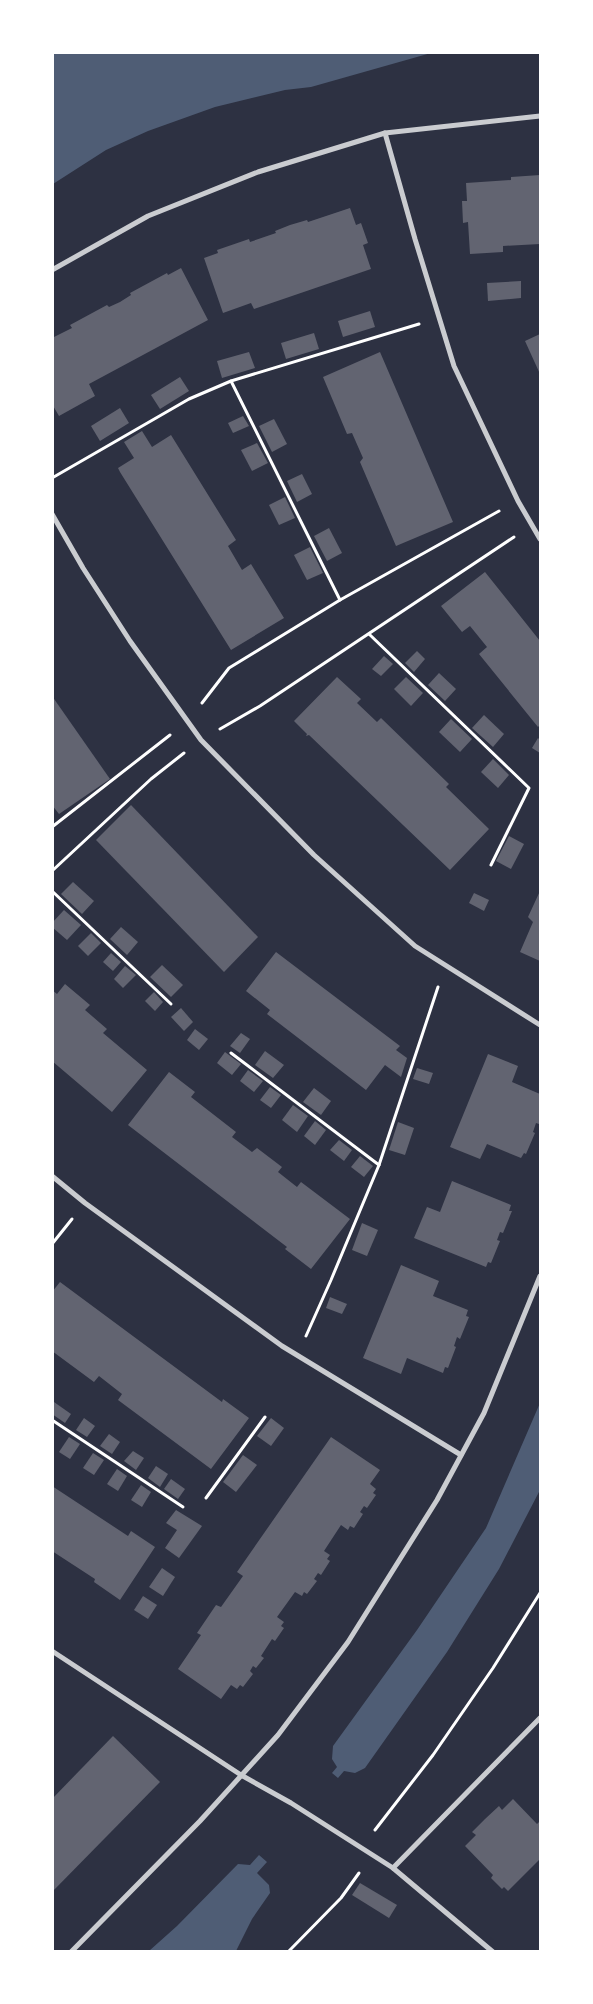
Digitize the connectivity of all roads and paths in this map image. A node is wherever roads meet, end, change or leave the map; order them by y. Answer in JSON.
{"nodes":[{"id":1,"x":540,"y":116,"type":"edge"},
{"id":2,"x":386,"y":133,"type":"junction"},
{"id":3,"x":52,"y":270,"type":"edge"},
{"id":4,"x":439,"y":318,"type":"junction"},
{"id":5,"x":231,"y":381,"type":"junction"},
{"id":6,"x":52,"y":478,"type":"edge"},
{"id":7,"x":518,"y":501,"type":"junction"},
{"id":8,"x":52,"y":514,"type":"edge"},
{"id":9,"x":531,"y":526,"type":"junction"},
{"id":10,"x":540,"y":539,"type":"edge"},
{"id":11,"x":340,"y":600,"type":"junction"},
{"id":12,"x":369,"y":634,"type":"junction"},
{"id":13,"x":188,"y":722,"type":"junction"},
{"id":14,"x":201,"y":740,"type":"junction"},
{"id":15,"x":52,"y":827,"type":"edge"},
{"id":16,"x":491,"y":865,"type":"dead end"},
{"id":17,"x":52,"y":871,"type":"edge"},
{"id":18,"x":52,"y":891,"type":"edge"},
{"id":19,"x":445,"y":965,"type":"junction"},
{"id":20,"x":171,"y":1004,"type":"dead end"},
{"id":21,"x":540,"y":1025,"type":"edge"},
{"id":22,"x":231,"y":1053,"type":"dead end"},
{"id":23,"x":379,"y":1165,"type":"junction"},
{"id":24,"x":52,"y":1176,"type":"edge"},
{"id":25,"x":85,"y":1204,"type":"junction"},
{"id":26,"x":52,"y":1244,"type":"edge"},
{"id":27,"x":540,"y":1276,"type":"edge"},
{"id":28,"x":297,"y":1355,"type":"junction"},
{"id":29,"x":265,"y":1417,"type":"dead end"},
{"id":30,"x":52,"y":1420,"type":"edge"},
{"id":31,"x":461,"y":1455,"type":"junction"},
{"id":32,"x":206,"y":1498,"type":"dead end"},
{"id":33,"x":182,"y":1507,"type":"dead end"},
{"id":34,"x":540,"y":1593,"type":"edge"},
{"id":35,"x":52,"y":1651,"type":"edge"},
{"id":36,"x":540,"y":1718,"type":"edge"},
{"id":37,"x":241,"y":1775,"type":"junction"},
{"id":38,"x":362,"y":1848,"type":"junction"},
{"id":39,"x":372,"y":1854,"type":"junction"},
{"id":40,"x":393,"y":1868,"type":"junction"},
{"id":41,"x":71,"y":1952,"type":"edge"},
{"id":42,"x":288,"y":1952,"type":"edge"},
{"id":43,"x":493,"y":1952,"type":"edge"}],
"edges":[{"from":1,"to":2,"type":"street"},
{"from":2,"to":3,"type":"street"},
{"from":2,"to":4,"type":"street"},
{"from":4,"to":5,"type":"path"},
{"from":4,"to":7,"type":"street"},
{"from":5,"to":6,"type":"path"},
{"from":5,"to":11,"type":"path"},
{"from":7,"to":9,"type":"street"},
{"from":7,"to":11,"type":"path"},
{"from":8,"to":13,"type":"street"},
{"from":9,"to":10,"type":"street"},
{"from":9,"to":12,"type":"path"},
{"from":11,"to":13,"type":"path"},
{"from":12,"to":14,"type":"path"},
{"from":12,"to":16,"type":"path"},
{"from":13,"to":14,"type":"street"},
{"from":13,"to":15,"type":"path"},
{"from":14,"to":17,"type":"path"},
{"from":14,"to":19,"type":"street"},
{"from":18,"to":20,"type":"path"},
{"from":19,"to":21,"type":"street"},
{"from":19,"to":23,"type":"path"},
{"from":22,"to":23,"type":"path"},
{"from":23,"to":28,"type":"path"},
{"from":24,"to":25,"type":"street"},
{"from":25,"to":26,"type":"path"},
{"from":25,"to":28,"type":"street"},
{"from":27,"to":31,"type":"street"},
{"from":28,"to":31,"type":"street"},
{"from":29,"to":32,"type":"path"},
{"from":30,"to":33,"type":"path"},
{"from":31,"to":37,"type":"street"},
{"from":34,"to":38,"type":"path"},
{"from":35,"to":37,"type":"street"},
{"from":36,"to":40,"type":"street"},
{"from":37,"to":38,"type":"street"},
{"from":37,"to":41,"type":"street"},
{"from":38,"to":39,"type":"street"},
{"from":39,"to":40,"type":"street"},
{"from":39,"to":42,"type":"path"},
{"from":40,"to":43,"type":"street"}]}
